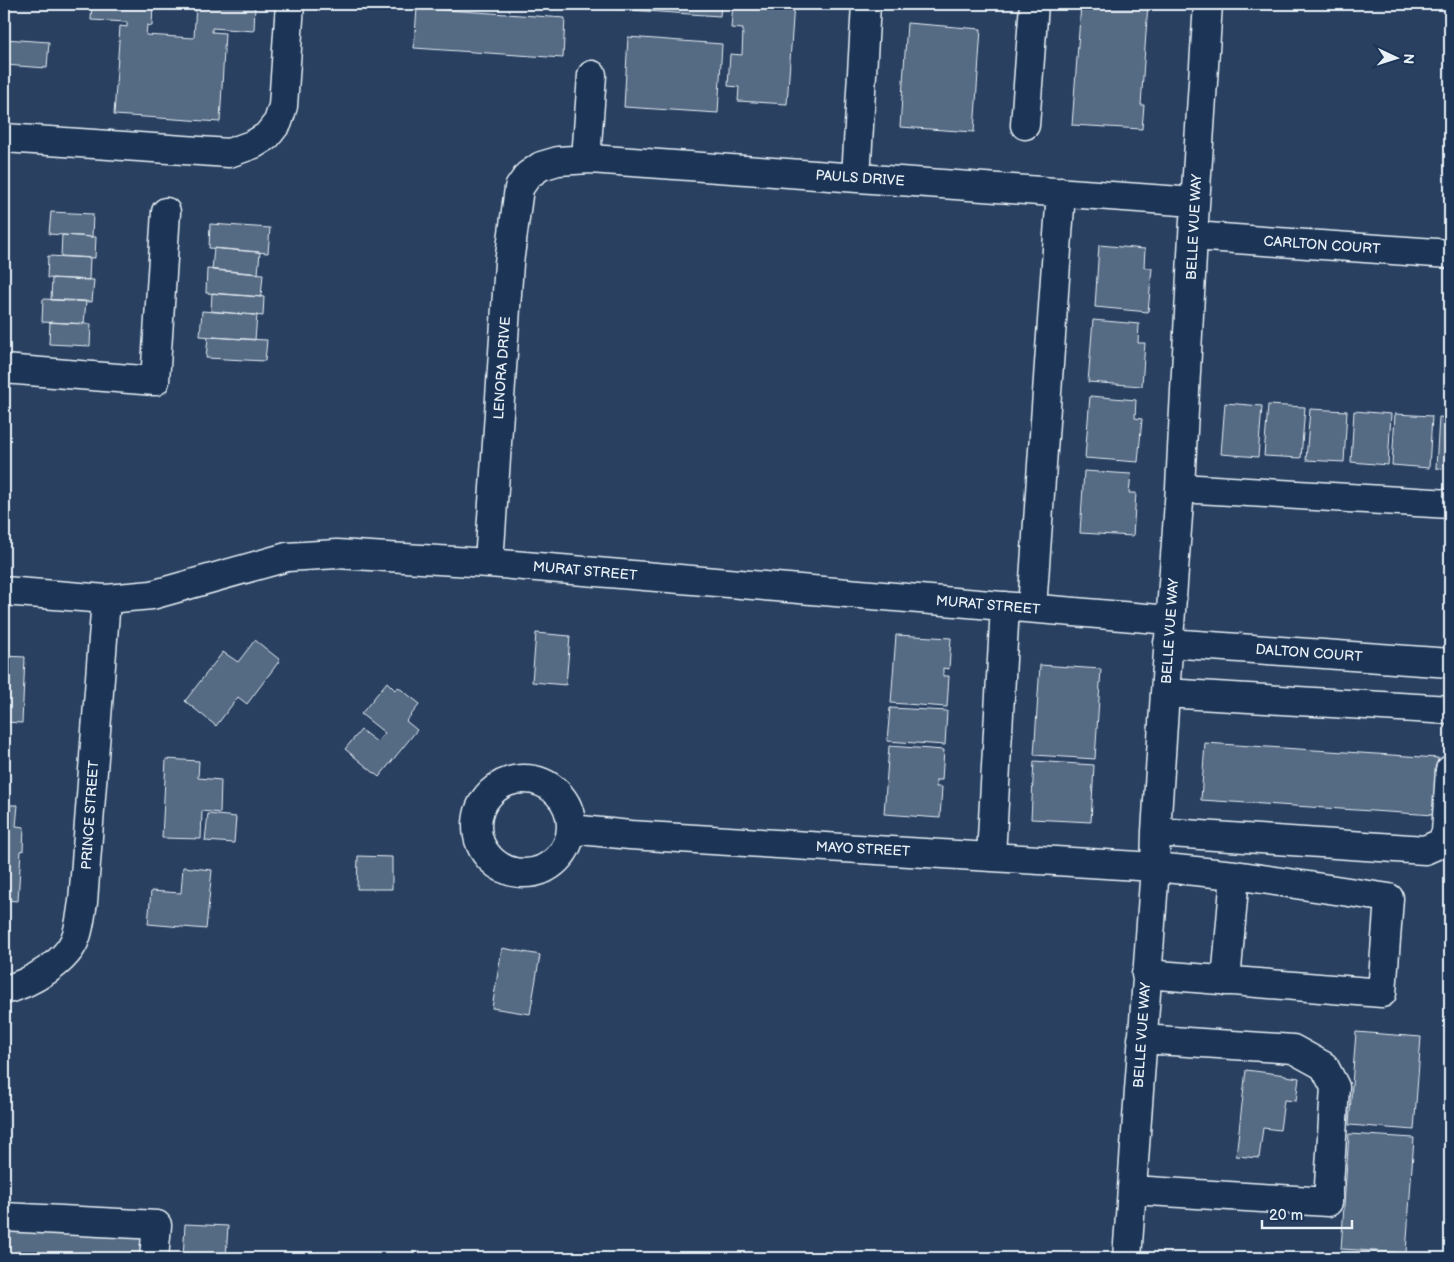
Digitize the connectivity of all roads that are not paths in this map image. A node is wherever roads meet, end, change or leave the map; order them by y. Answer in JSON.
{"nodes":[{"id":1,"x":290,"y":4,"type":"edge"},
{"id":2,"x":866,"y":4,"type":"edge"},
{"id":3,"x":1034,"y":4,"type":"edge"},
{"id":4,"x":1208,"y":4,"type":"edge"},
{"id":5,"x":592,"y":75,"type":"dead end"},
{"id":6,"x":1025,"y":125,"type":"dead end"},
{"id":7,"x":4,"y":138,"type":"edge"},
{"id":8,"x":586,"y":159,"type":"junction"},
{"id":9,"x":528,"y":175,"type":"joint"},
{"id":10,"x":856,"y":178,"type":"junction"},
{"id":11,"x":1061,"y":192,"type":"junction"},
{"id":12,"x":1195,"y":202,"type":"junction"},
{"id":13,"x":166,"y":212,"type":"dead end"},
{"id":14,"x":1193,"y":236,"type":"junction"},
{"id":15,"x":1450,"y":254,"type":"edge"},
{"id":16,"x":4,"y":369,"type":"edge"},
{"id":17,"x":1180,"y":488,"type":"junction"},
{"id":18,"x":1450,"y":504,"type":"edge"},
{"id":19,"x":490,"y":563,"type":"junction"},
{"id":20,"x":4,"y":591,"type":"edge"},
{"id":21,"x":106,"y":598,"type":"junction"},
{"id":22,"x":1005,"y":606,"type":"junction"},
{"id":23,"x":1032,"y":608,"type":"junction"},
{"id":24,"x":1169,"y":631,"type":"junction"},
{"id":25,"x":1450,"y":663,"type":"edge"},
{"id":26,"x":1165,"y":693,"type":"junction"},
{"id":27,"x":1450,"y":710,"type":"edge"},
{"id":28,"x":1450,"y":770,"type":"edge"},
{"id":29,"x":571,"y":829,"type":"dead end"},
{"id":30,"x":1156,"y":832,"type":"junction"},
{"id":31,"x":991,"y":856,"type":"junction"},
{"id":32,"x":1155,"y":867,"type":"junction"},
{"id":33,"x":1235,"y":875,"type":"junction"},
{"id":34,"x":1146,"y":974,"type":"junction"},
{"id":35,"x":1226,"y":981,"type":"junction"},
{"id":36,"x":4,"y":990,"type":"edge"},
{"id":37,"x":1142,"y":1040,"type":"junction"},
{"id":38,"x":1132,"y":1190,"type":"junction"},
{"id":39,"x":4,"y":1217,"type":"edge"},
{"id":40,"x":154,"y":1258,"type":"edge"},
{"id":41,"x":1127,"y":1258,"type":"edge"}],
"edges":[{"from":1,"to":7,"type":"street"},
{"from":2,"to":10,"type":"street"},
{"from":3,"to":6,"type":"street"},
{"from":4,"to":12,"type":"street","name":"BELLE VUE WAY"},
{"from":5,"to":8,"type":"street"},
{"from":8,"to":9,"type":"street","name":"PAULS DRIVE"},
{"from":8,"to":10,"type":"street","name":"PAULS DRIVE"},
{"from":9,"to":19,"type":"street","name":"LENORA DRIVE"},
{"from":10,"to":11,"type":"street","name":"PAULS DRIVE"},
{"from":11,"to":12,"type":"street","name":"PAULS DRIVE"},
{"from":11,"to":23,"type":"street"},
{"from":12,"to":14,"type":"street","name":"BELLE VUE WAY"},
{"from":13,"to":16,"type":"street"},
{"from":14,"to":15,"type":"street","name":"CARLTON COURT"},
{"from":14,"to":17,"type":"street","name":"BELLE VUE WAY"},
{"from":17,"to":18,"type":"street"},
{"from":17,"to":24,"type":"street","name":"BELLE VUE WAY"},
{"from":19,"to":21,"type":"street","name":"MURAT STREET"},
{"from":19,"to":22,"type":"street","name":"MURAT STREET"},
{"from":20,"to":21,"type":"street","name":"MURAT STREET"},
{"from":21,"to":36,"type":"street","name":"PRINCE STREET"},
{"from":22,"to":23,"type":"street","name":"MURAT STREET"},
{"from":22,"to":31,"type":"street"},
{"from":23,"to":24,"type":"street","name":"MURAT STREET"},
{"from":24,"to":25,"type":"street","name":"DALTON COURT"},
{"from":24,"to":26,"type":"street","name":"BELLE VUE WAY"},
{"from":26,"to":27,"type":"street"},
{"from":26,"to":30,"type":"street","name":"BELLE VUE WAY"},
{"from":28,"to":30,"type":"street"},
{"from":29,"to":31,"type":"street","name":"MAYO STREET"},
{"from":30,"to":32,"type":"street","name":"BELLE VUE WAY"},
{"from":31,"to":32,"type":"street","name":"MAYO STREET"},
{"from":32,"to":33,"type":"street","name":"MAYO STREET"},
{"from":32,"to":34,"type":"street","name":"BELLE VUE WAY"},
{"from":33,"to":35,"type":"street"},
{"from":33,"to":35,"type":"street","name":"MAYO STREET"},
{"from":34,"to":35,"type":"street"},
{"from":34,"to":37,"type":"street","name":"BELLE VUE WAY"},
{"from":37,"to":38,"type":"street","name":"BELLE VUE WAY"},
{"from":37,"to":38,"type":"street"},
{"from":38,"to":41,"type":"street","name":"BELLE VUE WAY"},
{"from":39,"to":40,"type":"street"}]}
